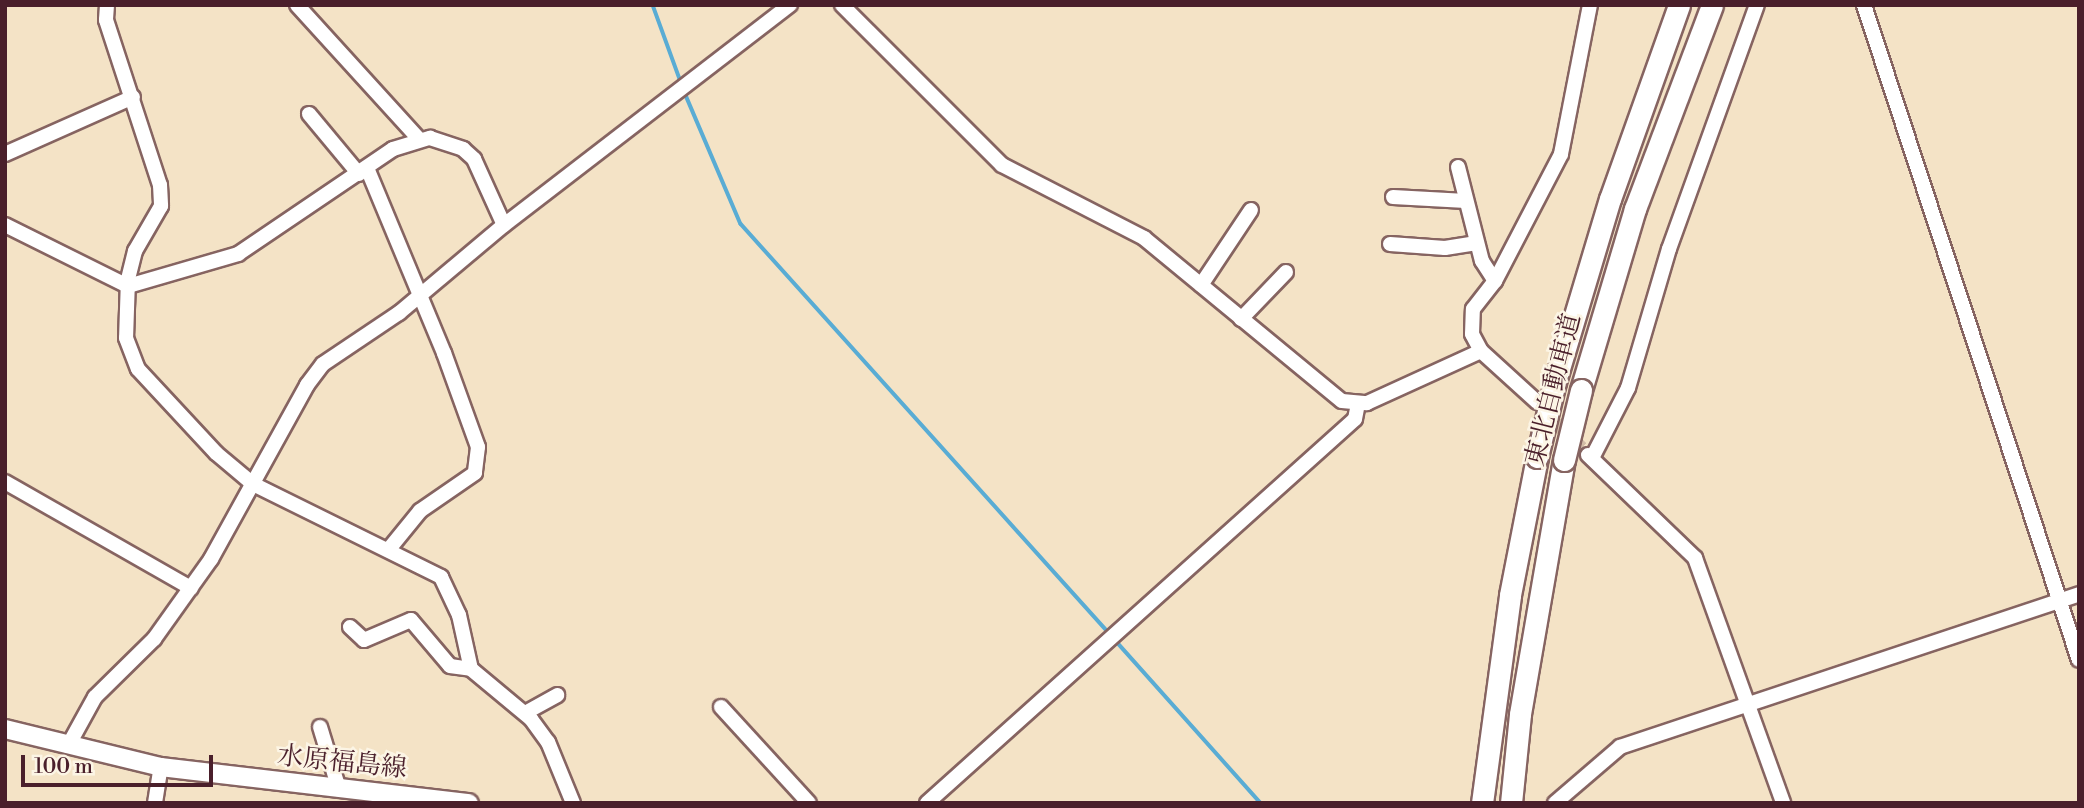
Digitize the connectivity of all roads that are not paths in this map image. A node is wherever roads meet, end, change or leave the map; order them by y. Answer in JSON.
{"nodes":[{"id":1,"x":107,"y":5,"type":"edge"},
{"id":2,"x":297,"y":5,"type":"edge"},
{"id":3,"x":790,"y":5,"type":"edge"},
{"id":4,"x":842,"y":5,"type":"edge"},
{"id":5,"x":1590,"y":5,"type":"edge"},
{"id":6,"x":1679,"y":5,"type":"edge"},
{"id":7,"x":1712,"y":5,"type":"edge"},
{"id":8,"x":1757,"y":5,"type":"edge"},
{"id":9,"x":1864,"y":5,"type":"edge"},
{"id":10,"x":133,"y":97,"type":"junction"},
{"id":11,"x":309,"y":114,"type":"dead end"},
{"id":12,"x":419,"y":139,"type":"junction"},
{"id":13,"x":5,"y":155,"type":"edge"},
{"id":14,"x":1458,"y":167,"type":"dead end"},
{"id":15,"x":363,"y":171,"type":"junction"},
{"id":16,"x":1393,"y":197,"type":"dead end"},
{"id":17,"x":1466,"y":201,"type":"junction"},
{"id":18,"x":1251,"y":210,"type":"dead end"},
{"id":19,"x":5,"y":225,"type":"edge"},
{"id":20,"x":504,"y":225,"type":"junction"},
{"id":21,"x":1477,"y":243,"type":"junction"},
{"id":22,"x":1390,"y":244,"type":"dead end"},
{"id":23,"x":1286,"y":271,"type":"dead end"},
{"id":24,"x":1495,"y":281,"type":"junction"},
{"id":25,"x":1201,"y":285,"type":"junction"},
{"id":26,"x":128,"y":286,"type":"junction"},
{"id":27,"x":419,"y":296,"type":"junction"},
{"id":28,"x":1241,"y":319,"type":"junction"},
{"id":29,"x":1481,"y":351,"type":"junction"},
{"id":30,"x":1536,"y":402,"type":"tunnel mouth"},
{"id":31,"x":1358,"y":404,"type":"junction"},
{"id":32,"x":5,"y":482,"type":"edge"},
{"id":33,"x":253,"y":484,"type":"junction"},
{"id":34,"x":389,"y":549,"type":"junction"},
{"id":35,"x":191,"y":588,"type":"junction"},
{"id":36,"x":2079,"y":594,"type":"edge"},
{"id":37,"x":2060,"y":601,"type":"junction"},
{"id":38,"x":351,"y":627,"type":"dead end"},
{"id":39,"x":2079,"y":660,"type":"edge"},
{"id":40,"x":471,"y":669,"type":"junction"},
{"id":41,"x":557,"y":695,"type":"dead end"},
{"id":42,"x":1750,"y":704,"type":"junction"},
{"id":43,"x":721,"y":707,"type":"dead end"},
{"id":44,"x":524,"y":713,"type":"junction"},
{"id":45,"x":320,"y":727,"type":"dead end"},
{"id":46,"x":5,"y":729,"type":"edge"},
{"id":47,"x":68,"y":746,"type":"junction"},
{"id":48,"x":161,"y":767,"type":"junction"},
{"id":49,"x":339,"y":789,"type":"junction"},
{"id":50,"x":155,"y":803,"type":"edge"},
{"id":51,"x":469,"y":803,"type":"edge"},
{"id":52,"x":573,"y":803,"type":"edge"},
{"id":53,"x":809,"y":803,"type":"edge"},
{"id":54,"x":927,"y":803,"type":"edge"},
{"id":55,"x":1482,"y":803,"type":"edge"},
{"id":56,"x":1511,"y":803,"type":"edge"},
{"id":57,"x":1555,"y":803,"type":"edge"},
{"id":58,"x":1783,"y":803,"type":"edge"}],
"edges":[{"from":1,"to":10,"type":"street"},
{"from":2,"to":12,"type":"street"},
{"from":3,"to":20,"type":"street"},
{"from":4,"to":25,"type":"street"},
{"from":5,"to":24,"type":"street"},
{"from":6,"to":55,"type":"highway","name":"東北自動車道","bridge":true},
{"from":7,"to":56,"type":"highway","name":"東北自動車道","bridge":true},
{"from":8,"to":42,"type":"street"},
{"from":9,"to":37,"type":"street"},
{"from":10,"to":13,"type":"street"},
{"from":10,"to":26,"type":"street"},
{"from":11,"to":15,"type":"street"},
{"from":12,"to":15,"type":"street"},
{"from":12,"to":20,"type":"street"},
{"from":14,"to":17,"type":"street"},
{"from":15,"to":26,"type":"street"},
{"from":15,"to":27,"type":"street"},
{"from":16,"to":17,"type":"street"},
{"from":17,"to":21,"type":"street"},
{"from":18,"to":25,"type":"street"},
{"from":19,"to":26,"type":"street"},
{"from":20,"to":27,"type":"street"},
{"from":21,"to":22,"type":"street"},
{"from":21,"to":24,"type":"street"},
{"from":23,"to":28,"type":"street"},
{"from":24,"to":29,"type":"street"},
{"from":25,"to":28,"type":"street"},
{"from":26,"to":33,"type":"street"},
{"from":27,"to":33,"type":"street"},
{"from":27,"to":34,"type":"street"},
{"from":28,"to":31,"type":"street"},
{"from":29,"to":30,"type":"street"},
{"from":29,"to":31,"type":"street"},
{"from":31,"to":54,"type":"street"},
{"from":32,"to":35,"type":"street"},
{"from":33,"to":34,"type":"street"},
{"from":33,"to":35,"type":"street"},
{"from":34,"to":40,"type":"street"},
{"from":35,"to":47,"type":"street"},
{"from":36,"to":37,"type":"street"},
{"from":37,"to":39,"type":"street"},
{"from":37,"to":42,"type":"street"},
{"from":38,"to":40,"type":"street"},
{"from":40,"to":44,"type":"street"},
{"from":41,"to":44,"type":"street"},
{"from":42,"to":57,"type":"street"},
{"from":42,"to":58,"type":"street"},
{"from":43,"to":53,"type":"street"},
{"from":44,"to":52,"type":"street"},
{"from":45,"to":49,"type":"street"},
{"from":46,"to":47,"type":"main road","name":"水原福島線"},
{"from":47,"to":48,"type":"main road","name":"水原福島線"},
{"from":48,"to":49,"type":"main road","name":"水原福島線"},
{"from":48,"to":50,"type":"street"},
{"from":49,"to":51,"type":"main road","name":"水原福島線"}]}
